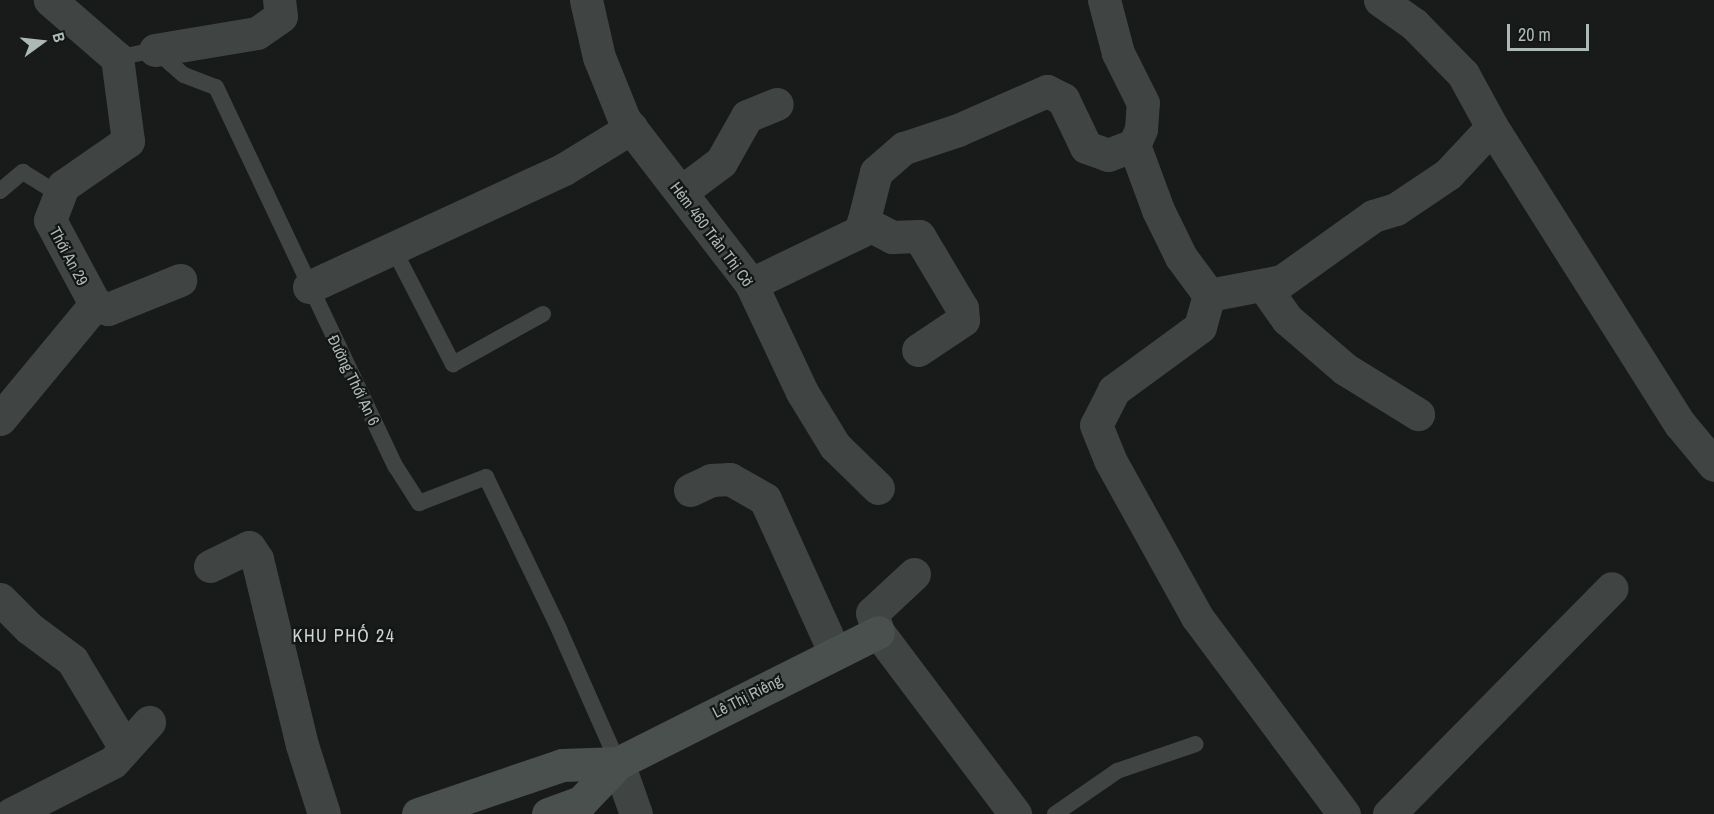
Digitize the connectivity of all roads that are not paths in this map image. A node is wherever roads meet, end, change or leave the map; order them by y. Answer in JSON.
{"nodes":[{"id":1,"x":50,"y":0,"type":"edge"},
{"id":2,"x":279,"y":0,"type":"edge"},
{"id":3,"x":586,"y":0,"type":"edge"},
{"id":4,"x":1380,"y":0,"type":"edge"},
{"id":5,"x":1109,"y":2,"type":"edge"},
{"id":6,"x":155,"y":50,"type":"junction"},
{"id":7,"x":117,"y":58,"type":"junction"},
{"id":8,"x":777,"y":104,"type":"dead end"},
{"id":9,"x":1491,"y":127,"type":"junction"},
{"id":10,"x":631,"y":128,"type":"junction"},
{"id":11,"x":1134,"y":145,"type":"junction"},
{"id":12,"x":0,"y":191,"type":"edge"},
{"id":13,"x":681,"y":192,"type":"junction"},
{"id":14,"x":60,"y":195,"type":"junction"},
{"id":15,"x":863,"y":222,"type":"junction"},
{"id":16,"x":393,"y":248,"type":"junction"},
{"id":17,"x":180,"y":279,"type":"dead end"},
{"id":18,"x":752,"y":284,"type":"junction"},
{"id":19,"x":1263,"y":285,"type":"junction"},
{"id":20,"x":309,"y":287,"type":"junction"},
{"id":21,"x":1209,"y":295,"type":"junction"},
{"id":22,"x":95,"y":304,"type":"junction"},
{"id":23,"x":543,"y":314,"type":"dead end"},
{"id":24,"x":918,"y":350,"type":"dead end"},
{"id":25,"x":1419,"y":414,"type":"dead end"},
{"id":26,"x":0,"y":419,"type":"edge"},
{"id":27,"x":1714,"y":465,"type":"edge"},
{"id":28,"x":878,"y":488,"type":"dead end"},
{"id":29,"x":690,"y":490,"type":"dead end"},
{"id":30,"x":210,"y":566,"type":"dead end"},
{"id":31,"x":914,"y":574,"type":"dead end"},
{"id":32,"x":1612,"y":588,"type":"dead end"},
{"id":33,"x":0,"y":599,"type":"edge"},
{"id":34,"x":878,"y":632,"type":"junction"},
{"id":35,"x":834,"y":651,"type":"junction"},
{"id":36,"x":149,"y":722,"type":"dead end"},
{"id":37,"x":1196,"y":744,"type":"dead end"},
{"id":38,"x":125,"y":748,"type":"junction"},
{"id":39,"x":618,"y":763,"type":"junction"},
{"id":40,"x":11,"y":814,"type":"edge"},
{"id":41,"x":324,"y":814,"type":"edge"},
{"id":42,"x":418,"y":814,"type":"edge"},
{"id":43,"x":548,"y":814,"type":"edge"},
{"id":44,"x":636,"y":814,"type":"edge"},
{"id":45,"x":1016,"y":814,"type":"edge"},
{"id":46,"x":1055,"y":814,"type":"edge"},
{"id":47,"x":1344,"y":814,"type":"edge"},
{"id":48,"x":1389,"y":814,"type":"edge"}],
"edges":[{"from":1,"to":7,"type":"street"},
{"from":2,"to":6,"type":"street"},
{"from":3,"to":10,"type":"street","name":"Hẻm 460 Trần Thị Cờ"},
{"from":4,"to":9,"type":"street"},
{"from":5,"to":11,"type":"street"},
{"from":6,"to":7,"type":"lane"},
{"from":6,"to":20,"type":"lane","name":"Đường Thới An 6"},
{"from":7,"to":14,"type":"street","name":"Thới An 29"},
{"from":8,"to":13,"type":"street"},
{"from":9,"to":19,"type":"street"},
{"from":9,"to":27,"type":"street"},
{"from":10,"to":13,"type":"street","name":"Hẻm 460 Trần Thị Cờ"},
{"from":10,"to":16,"type":"street"},
{"from":11,"to":15,"type":"street"},
{"from":11,"to":21,"type":"street"},
{"from":12,"to":14,"type":"lane"},
{"from":13,"to":18,"type":"street","name":"Hẻm 460 Trần Thị Cờ"},
{"from":14,"to":22,"type":"street","name":"Thới An 29"},
{"from":15,"to":18,"type":"street"},
{"from":15,"to":24,"type":"street"},
{"from":16,"to":20,"type":"street"},
{"from":16,"to":23,"type":"lane"},
{"from":17,"to":22,"type":"street"},
{"from":18,"to":28,"type":"street","name":"Hẻm 460 Trần Thị Cờ"},
{"from":19,"to":21,"type":"street"},
{"from":19,"to":25,"type":"street"},
{"from":20,"to":39,"type":"lane","name":"Đường Thới An 6"},
{"from":21,"to":47,"type":"street"},
{"from":22,"to":26,"type":"street","name":"Thới An 29"},
{"from":29,"to":35,"type":"street"},
{"from":30,"to":41,"type":"street"},
{"from":31,"to":34,"type":"street"},
{"from":32,"to":48,"type":"street"},
{"from":33,"to":38,"type":"street"},
{"from":34,"to":35,"type":"street","name":"Lê Thị Riêng"},
{"from":34,"to":45,"type":"street"},
{"from":35,"to":39,"type":"street","name":"Lê Thị Riêng"},
{"from":36,"to":38,"type":"street"},
{"from":37,"to":46,"type":"lane"},
{"from":38,"to":40,"type":"street"},
{"from":39,"to":42,"type":"street","name":"Lê Thị Riêng"},
{"from":39,"to":43,"type":"street","name":"Lê Thị Riêng"},
{"from":39,"to":44,"type":"street"}]}
